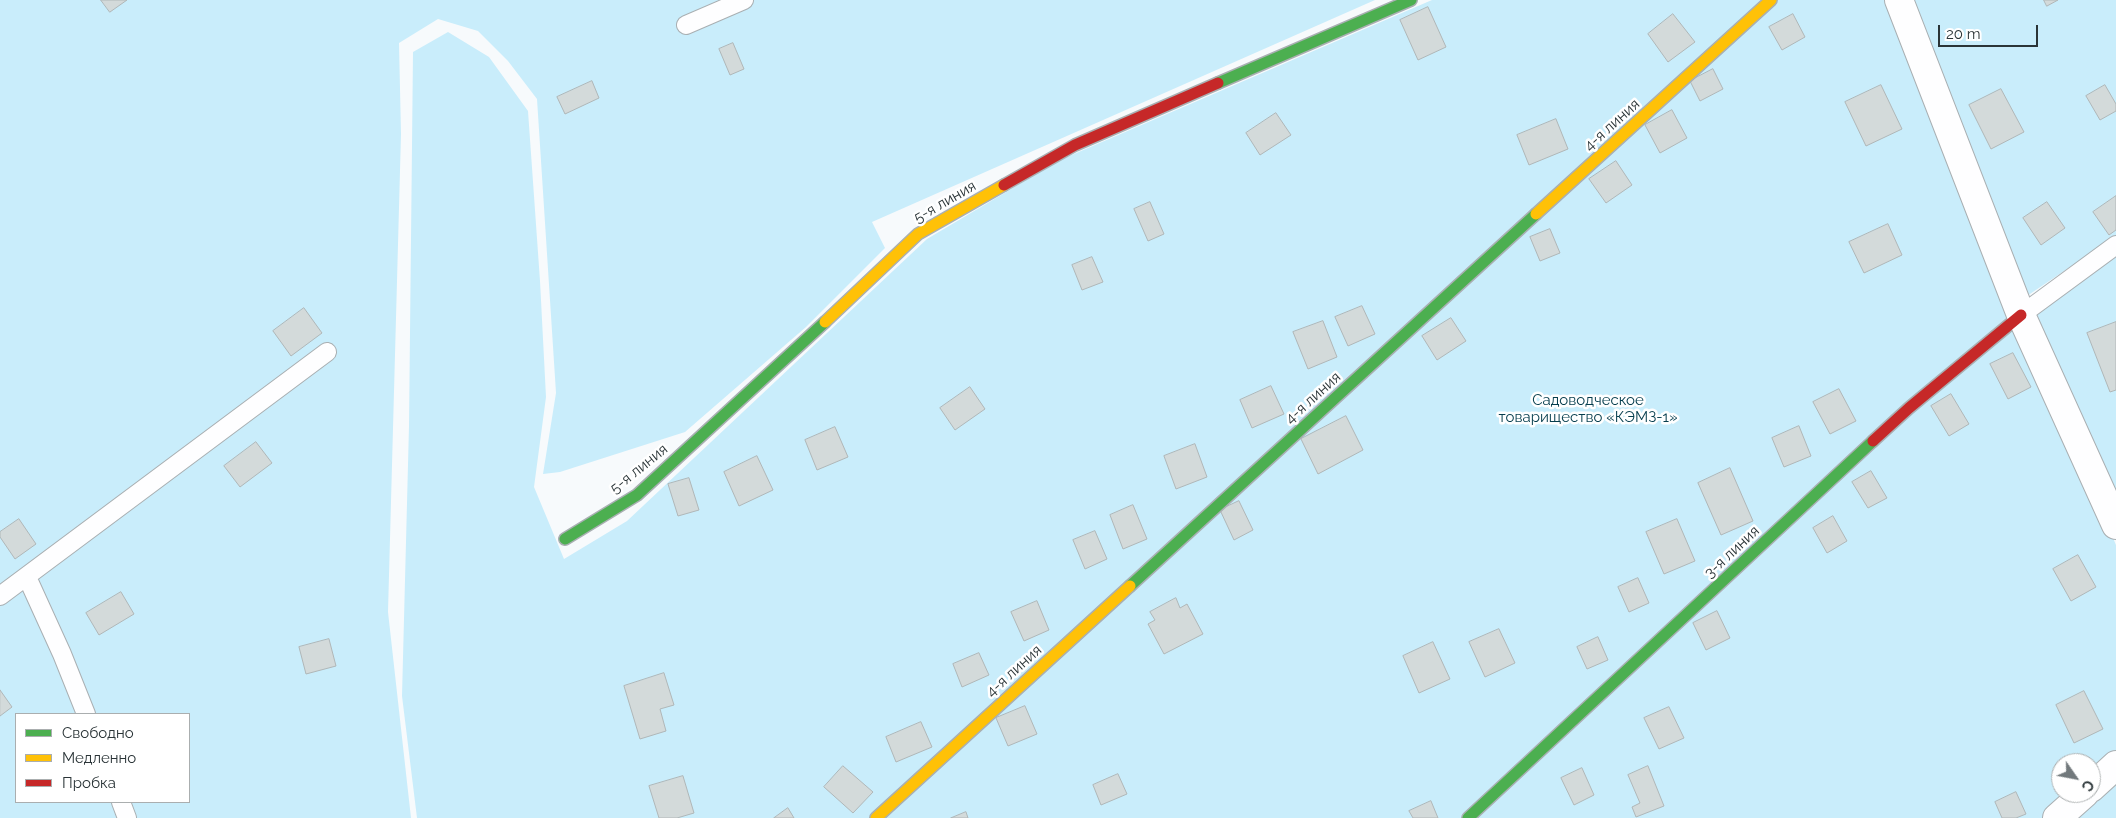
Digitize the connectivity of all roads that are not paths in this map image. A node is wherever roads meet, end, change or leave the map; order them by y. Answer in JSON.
{"nodes":[{"id":1,"x":744,"y":0,"type":"edge"},
{"id":2,"x":1411,"y":0,"type":"edge"},
{"id":3,"x":1771,"y":0,"type":"edge"},
{"id":4,"x":1899,"y":0,"type":"edge"},
{"id":5,"x":686,"y":25,"type":"dead end"},
{"id":6,"x":2116,"y":245,"type":"edge"},
{"id":7,"x":2021,"y":315,"type":"junction"},
{"id":8,"x":327,"y":352,"type":"dead end"},
{"id":9,"x":2116,"y":525,"type":"edge"},
{"id":10,"x":565,"y":539,"type":"dead end"},
{"id":11,"x":27,"y":577,"type":"junction"},
{"id":12,"x":0,"y":596,"type":"edge"},
{"id":13,"x":86,"y":713,"type":"edge"},
{"id":14,"x":2116,"y":765,"type":"edge"},
{"id":15,"x":2101,"y":779,"type":"edge"},
{"id":16,"x":121,"y":803,"type":"edge"},
{"id":17,"x":2074,"y":803,"type":"edge"},
{"id":18,"x":127,"y":818,"type":"edge"},
{"id":19,"x":876,"y":818,"type":"edge"},
{"id":20,"x":1468,"y":818,"type":"edge"},
{"id":21,"x":2057,"y":818,"type":"edge"}],
"edges":[{"from":1,"to":5,"type":"lane"},
{"from":2,"to":10,"type":"street","name":"5-я линия"},
{"from":3,"to":19,"type":"street","name":"4-я линия"},
{"from":4,"to":7,"type":"street"},
{"from":6,"to":7,"type":"lane"},
{"from":7,"to":9,"type":"street"},
{"from":7,"to":20,"type":"street","name":"3-я линия"},
{"from":8,"to":11,"type":"lane"},
{"from":11,"to":12,"type":"lane"},
{"from":11,"to":13,"type":"lane"},
{"from":14,"to":15,"type":"street"},
{"from":16,"to":18,"type":"lane"},
{"from":17,"to":21,"type":"street"}]}
